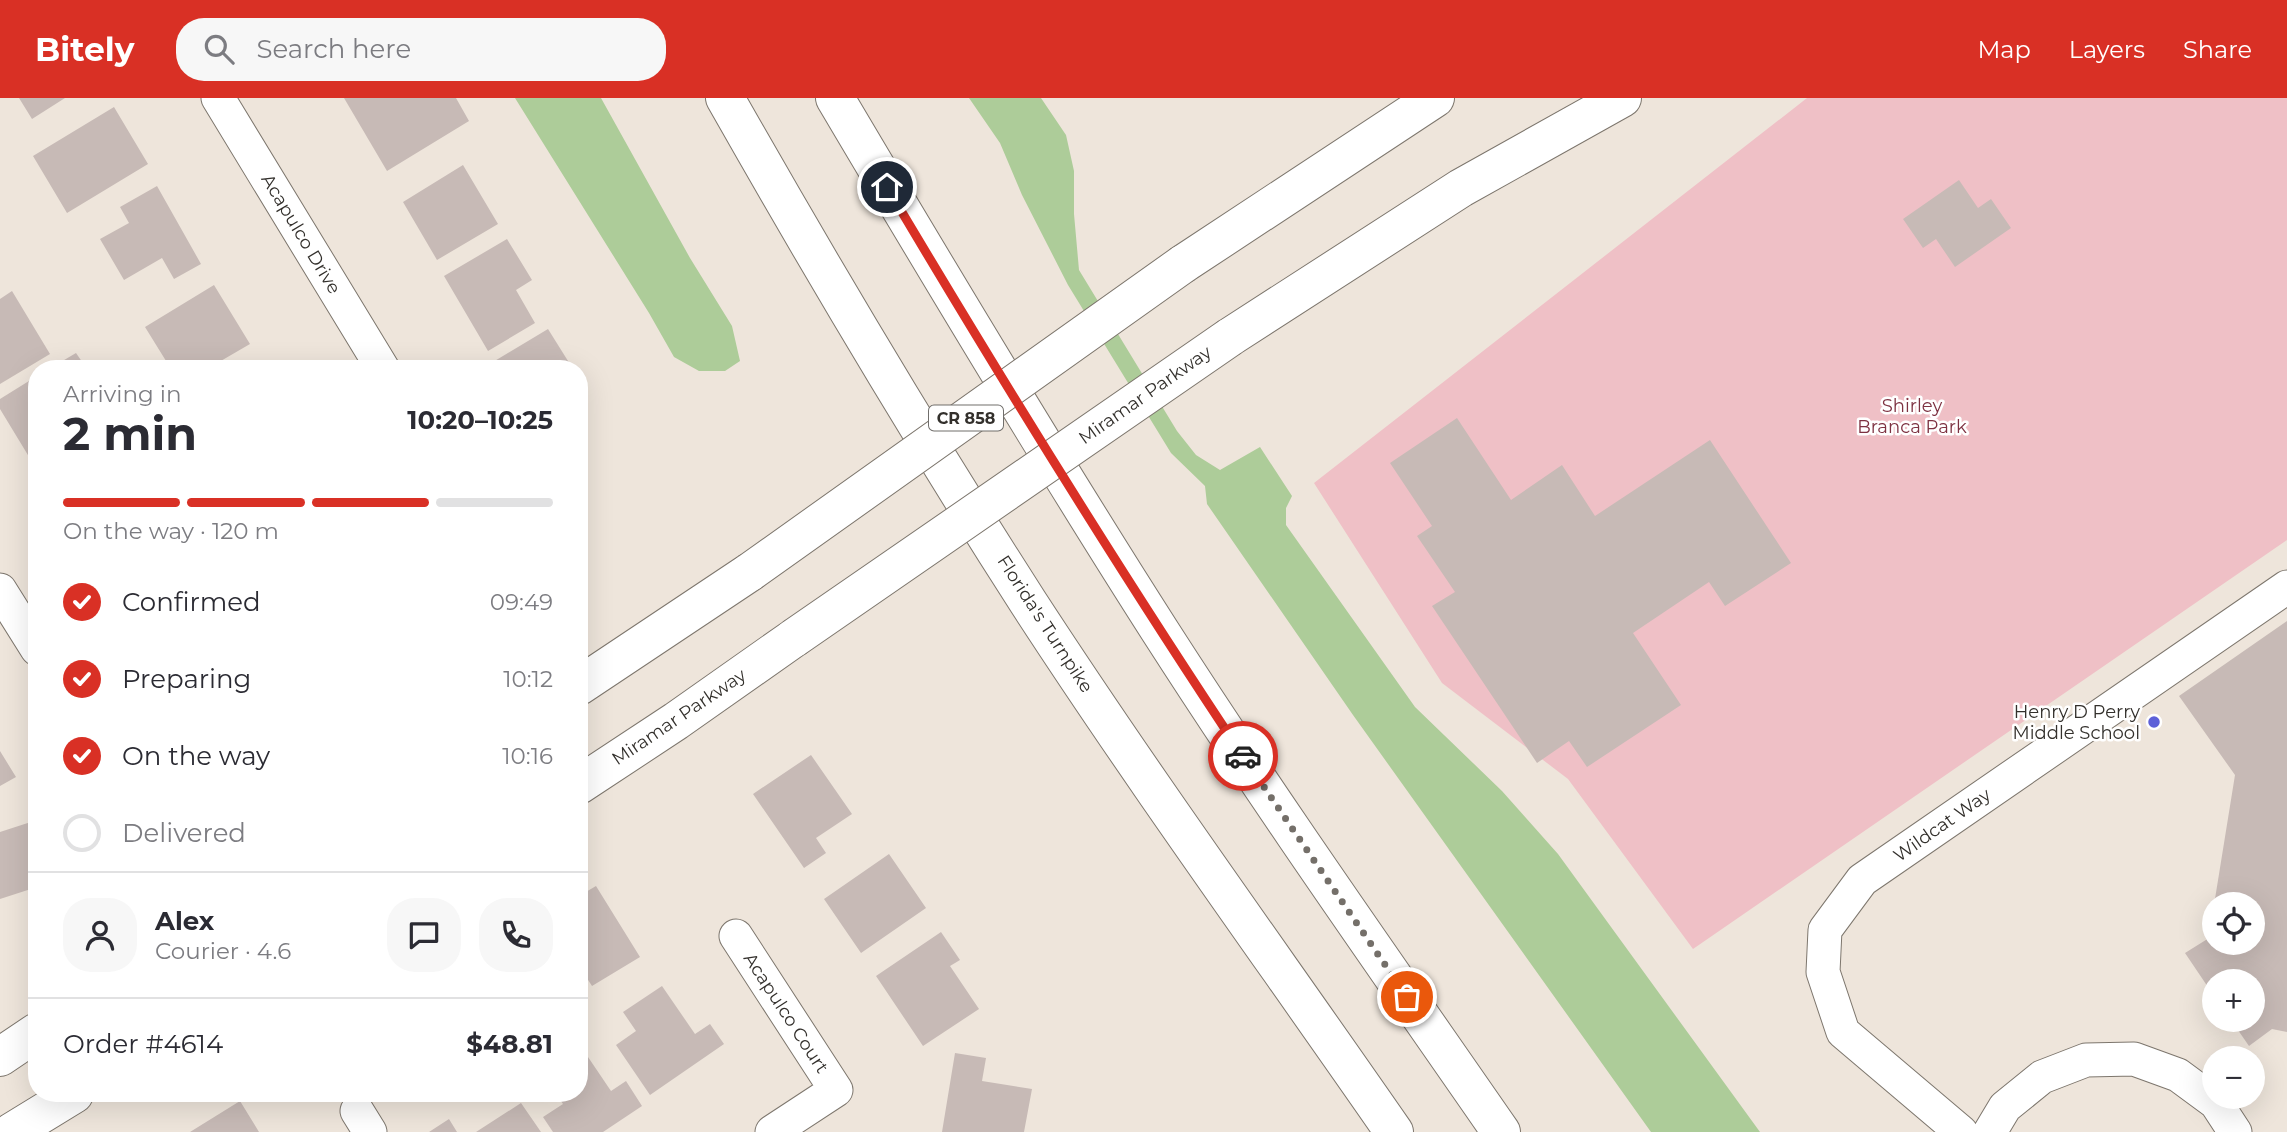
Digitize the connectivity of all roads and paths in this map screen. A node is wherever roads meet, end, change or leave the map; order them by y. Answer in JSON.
{"nodes":[{"id":1,"x":218,"y":98,"type":"edge"},
{"id":2,"x":725,"y":98,"type":"edge"},
{"id":3,"x":835,"y":98,"type":"edge"},
{"id":4,"x":1436,"y":98,"type":"edge"},
{"id":5,"x":1622,"y":98,"type":"edge"},
{"id":6,"x":378,"y":360,"type":"edge"},
{"id":7,"x":2287,"y":587,"type":"edge"},
{"id":8,"x":0,"y":590,"type":"edge"},
{"id":9,"x":28,"y":635,"type":"edge"},
{"id":10,"x":588,"y":680,"type":"edge"},
{"id":11,"x":588,"y":779,"type":"edge"},
{"id":12,"x":736,"y":936,"type":"dead end"},
{"id":13,"x":28,"y":1038,"type":"edge"},
{"id":14,"x":0,"y":1057,"type":"edge"},
{"id":15,"x":61,"y":1102,"type":"edge"},
{"id":16,"x":12,"y":1132,"type":"edge"},
{"id":17,"x":772,"y":1132,"type":"edge"},
{"id":18,"x":1394,"y":1132,"type":"edge"},
{"id":19,"x":1501,"y":1132,"type":"edge"},
{"id":20,"x":1961,"y":1132,"type":"edge"},
{"id":21,"x":1990,"y":1132,"type":"edge"},
{"id":22,"x":2235,"y":1132,"type":"edge"}],
"edges":[{"from":1,"to":6,"type":"street","name":"Acapulco Drive"},
{"from":2,"to":18,"type":"main road","name":"Florida's Turnpike"},
{"from":3,"to":19,"type":"main road"},
{"from":4,"to":10,"type":"main road","number":"CR 858","bridge":true},
{"from":5,"to":11,"type":"main road","name":"Miramar Parkway","bridge":true},
{"from":7,"to":20,"type":"street","name":"Wildcat Way"},
{"from":8,"to":9,"type":"street"},
{"from":12,"to":17,"type":"street","name":"Acapulco Court"},
{"from":13,"to":14,"type":"main road"},
{"from":15,"to":16,"type":"main road"},
{"from":21,"to":22,"type":"street"}]}
